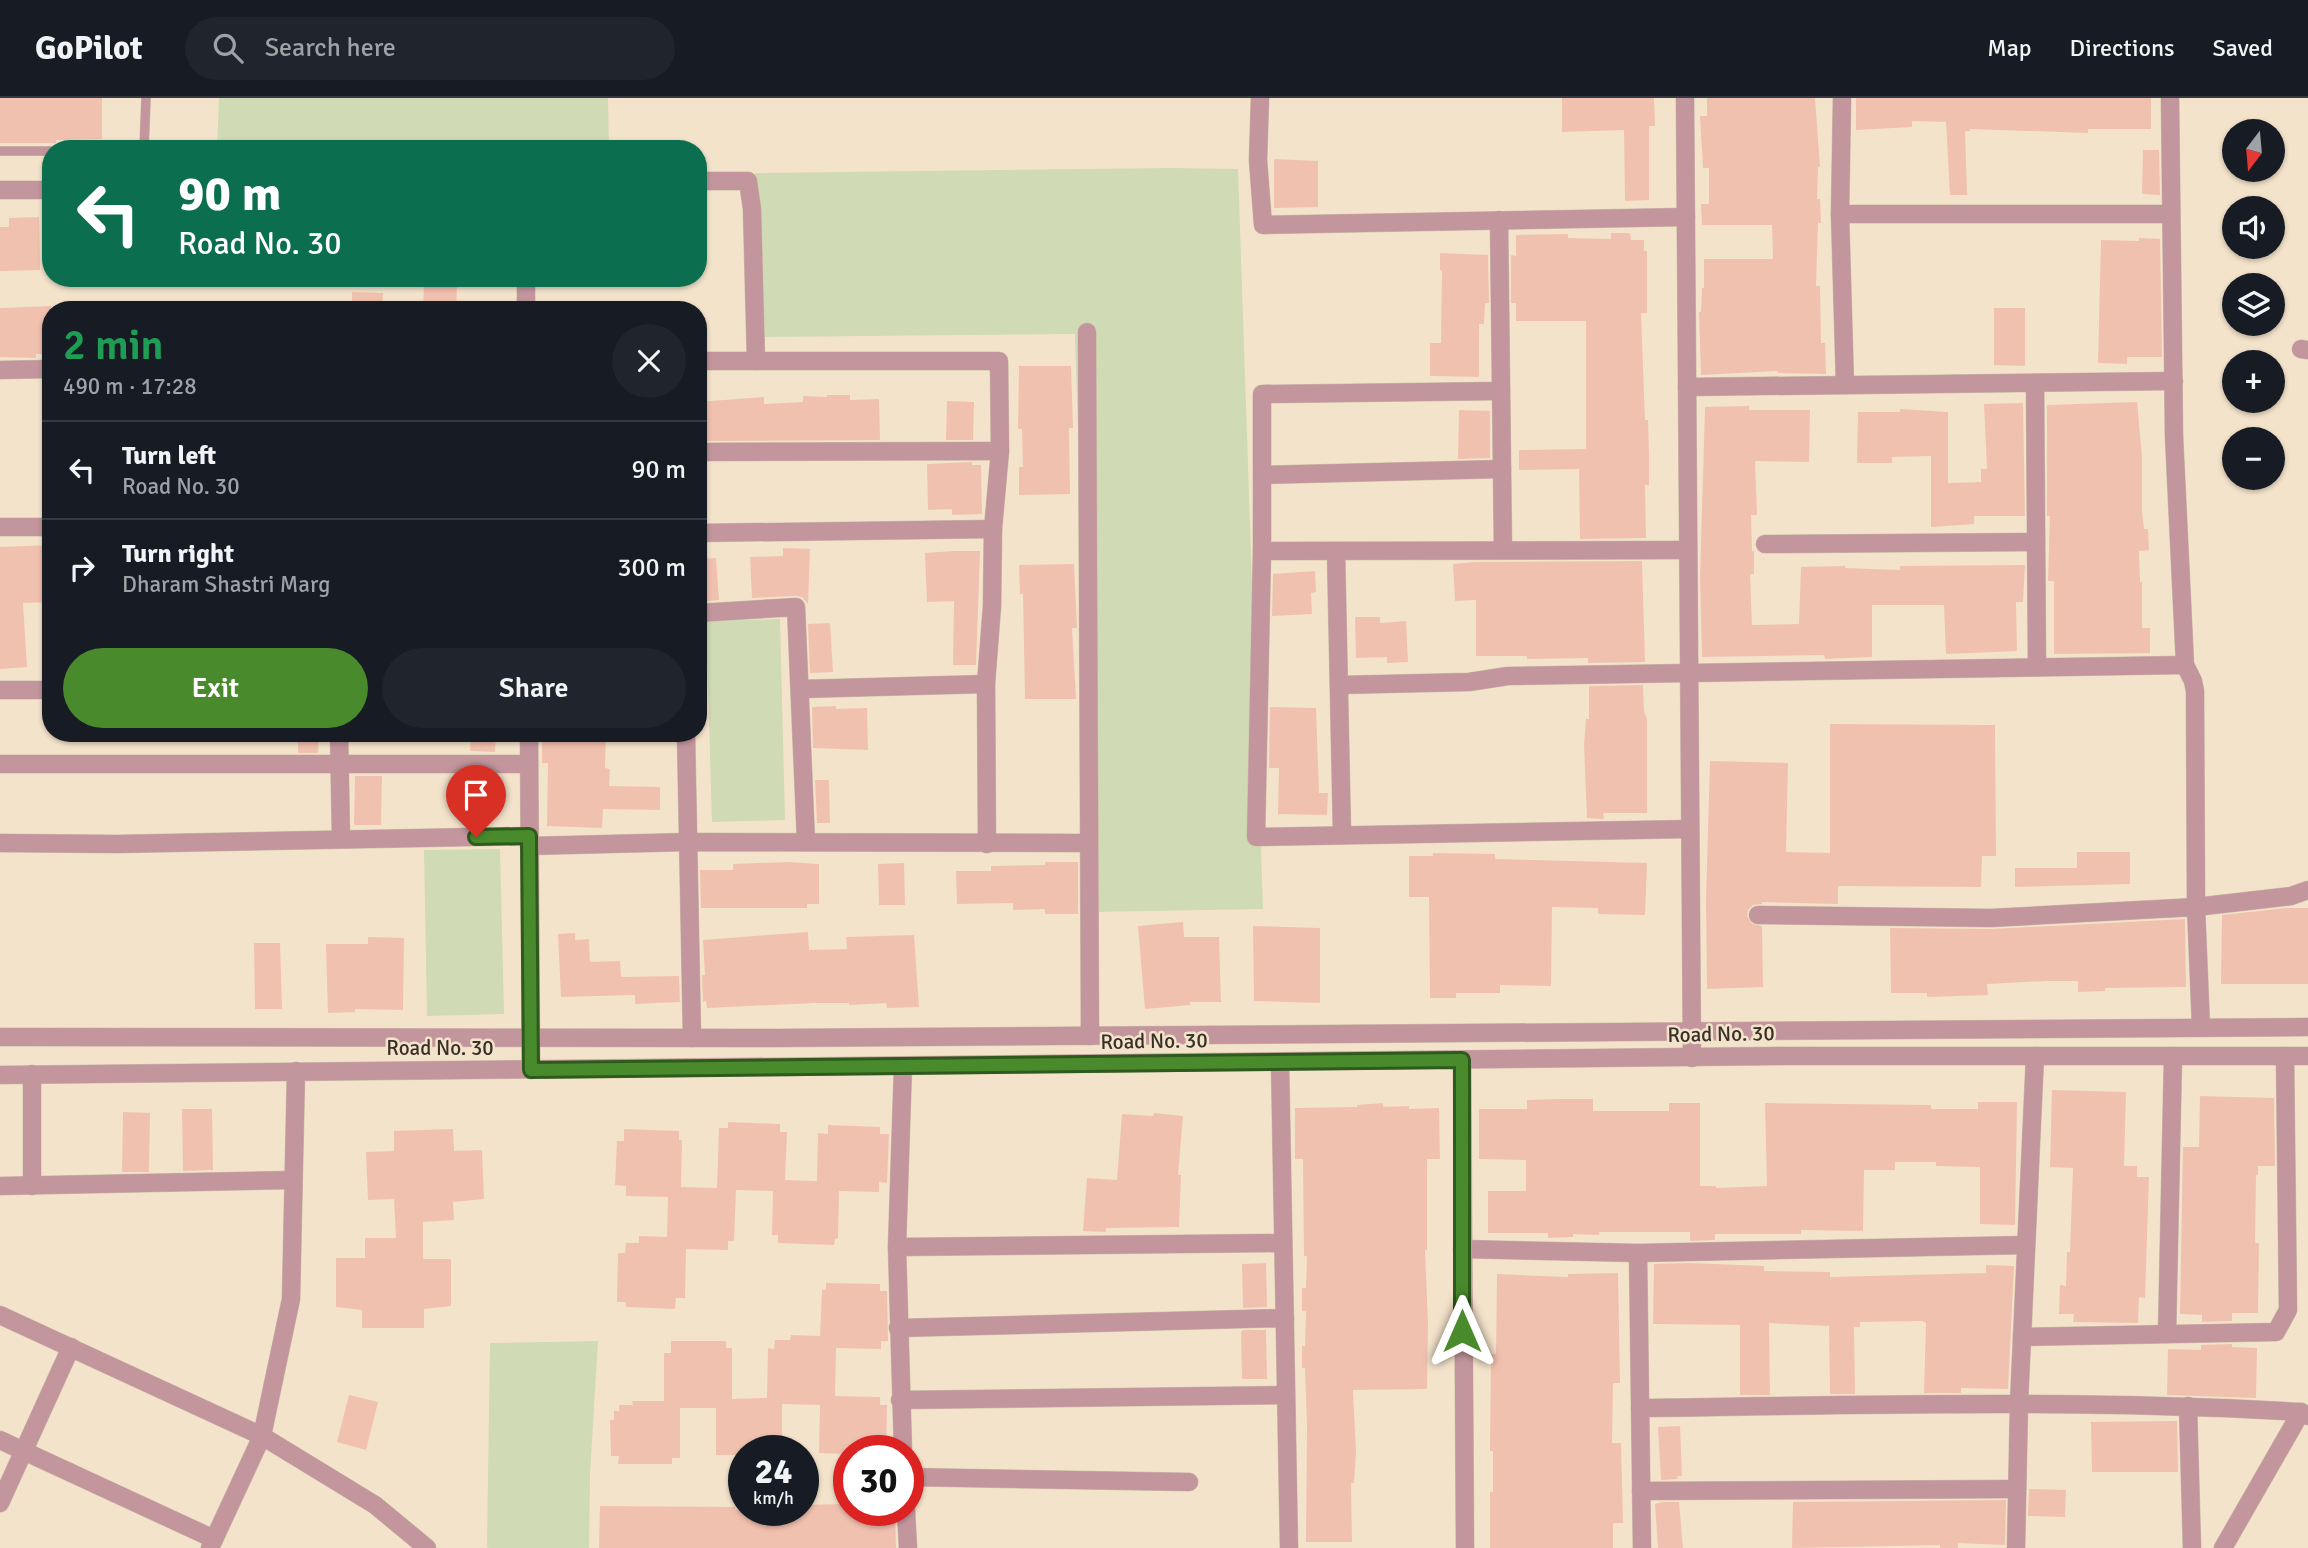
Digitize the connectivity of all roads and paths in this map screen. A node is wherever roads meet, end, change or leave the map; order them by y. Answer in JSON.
{"nodes":[{"id":1,"x":146,"y":98,"type":"edge"},
{"id":2,"x":1260,"y":98,"type":"edge"},
{"id":3,"x":1685,"y":98,"type":"edge"},
{"id":4,"x":1842,"y":98,"type":"edge"},
{"id":5,"x":2170,"y":98,"type":"edge"},
{"id":6,"x":144,"y":140,"type":"edge"},
{"id":7,"x":0,"y":151,"type":"edge"},
{"id":8,"x":42,"y":151,"type":"edge"},
{"id":9,"x":707,"y":181,"type":"edge"},
{"id":10,"x":0,"y":190,"type":"edge"},
{"id":11,"x":42,"y":190,"type":"edge"},
{"id":12,"x":1840,"y":214,"type":"junction"},
{"id":13,"x":2171,"y":214,"type":"junction"},
{"id":14,"x":1686,"y":217,"type":"junction"},
{"id":15,"x":1499,"y":220,"type":"junction"},
{"id":16,"x":1087,"y":332,"type":"dead end"},
{"id":17,"x":707,"y":361,"type":"edge"},
{"id":18,"x":756,"y":361,"type":"junction"},
{"id":19,"x":42,"y":369,"type":"edge"},
{"id":20,"x":0,"y":370,"type":"edge"},
{"id":21,"x":2174,"y":381,"type":"junction"},
{"id":22,"x":2035,"y":383,"type":"junction"},
{"id":23,"x":1845,"y":385,"type":"junction"},
{"id":24,"x":1687,"y":387,"type":"junction"},
{"id":25,"x":1501,"y":391,"type":"junction"},
{"id":26,"x":1000,"y":451,"type":"junction"},
{"id":27,"x":707,"y":452,"type":"edge"},
{"id":28,"x":1502,"y":469,"type":"junction"},
{"id":29,"x":1263,"y":475,"type":"junction"},
{"id":30,"x":0,"y":527,"type":"edge"},
{"id":31,"x":42,"y":527,"type":"edge"},
{"id":32,"x":993,"y":528,"type":"junction"},
{"id":33,"x":707,"y":533,"type":"edge"},
{"id":34,"x":2036,"y":542,"type":"junction"},
{"id":35,"x":1765,"y":544,"type":"dead end"},
{"id":36,"x":1503,"y":550,"type":"junction"},
{"id":37,"x":1688,"y":550,"type":"junction"},
{"id":38,"x":1262,"y":551,"type":"junction"},
{"id":39,"x":1336,"y":551,"type":"junction"},
{"id":40,"x":707,"y":612,"type":"edge"},
{"id":41,"x":2185,"y":665,"type":"junction"},
{"id":42,"x":2037,"y":667,"type":"junction"},
{"id":43,"x":1689,"y":673,"type":"junction"},
{"id":44,"x":986,"y":684,"type":"junction"},
{"id":45,"x":1339,"y":685,"type":"junction"},
{"id":46,"x":801,"y":689,"type":"junction"},
{"id":47,"x":0,"y":690,"type":"edge"},
{"id":48,"x":42,"y":690,"type":"edge"},
{"id":49,"x":339,"y":742,"type":"edge"},
{"id":50,"x":529,"y":742,"type":"edge"},
{"id":51,"x":686,"y":742,"type":"edge"},
{"id":52,"x":0,"y":764,"type":"edge"},
{"id":53,"x":529,"y":764,"type":"junction"},
{"id":54,"x":340,"y":766,"type":"junction"},
{"id":55,"x":1690,"y":829,"type":"junction"},
{"id":56,"x":1342,"y":834,"type":"junction"},
{"id":57,"x":341,"y":839,"type":"junction"},
{"id":58,"x":529,"y":841,"type":"junction"},
{"id":59,"x":688,"y":842,"type":"junction"},
{"id":60,"x":806,"y":842,"type":"junction"},
{"id":61,"x":0,"y":843,"type":"edge"},
{"id":62,"x":1088,"y":843,"type":"junction"},
{"id":63,"x":987,"y":844,"type":"junction"},
{"id":64,"x":2308,"y":890,"type":"edge"},
{"id":65,"x":2196,"y":907,"type":"junction"},
{"id":66,"x":1758,"y":915,"type":"dead end"},
{"id":67,"x":2201,"y":1027,"type":"junction"},
{"id":68,"x":2308,"y":1027,"type":"edge"},
{"id":69,"x":1691,"y":1031,"type":"junction"},
{"id":70,"x":1090,"y":1036,"type":"junction"},
{"id":71,"x":0,"y":1037,"type":"edge"},
{"id":72,"x":531,"y":1038,"type":"junction"},
{"id":73,"x":692,"y":1038,"type":"junction"},
{"id":74,"x":2035,"y":1056,"type":"junction"},
{"id":75,"x":2174,"y":1056,"type":"junction"},
{"id":76,"x":2285,"y":1056,"type":"junction"},
{"id":77,"x":2308,"y":1056,"type":"edge"},
{"id":78,"x":1692,"y":1058,"type":"junction"},
{"id":79,"x":1462,"y":1060,"type":"junction"},
{"id":80,"x":1280,"y":1062,"type":"junction"},
{"id":81,"x":903,"y":1066,"type":"junction"},
{"id":82,"x":531,"y":1070,"type":"junction"},
{"id":83,"x":296,"y":1072,"type":"junction"},
{"id":84,"x":32,"y":1074,"type":"junction"},
{"id":85,"x":0,"y":1075,"type":"edge"},
{"id":86,"x":293,"y":1180,"type":"junction"},
{"id":87,"x":32,"y":1185,"type":"junction"},
{"id":88,"x":0,"y":1186,"type":"edge"},
{"id":89,"x":1283,"y":1243,"type":"junction"},
{"id":90,"x":2026,"y":1245,"type":"junction"},
{"id":91,"x":897,"y":1247,"type":"junction"},
{"id":92,"x":1462,"y":1249,"type":"junction"},
{"id":93,"x":1637,"y":1253,"type":"junction"},
{"id":94,"x":0,"y":1315,"type":"edge"},
{"id":95,"x":1285,"y":1318,"type":"junction"},
{"id":96,"x":898,"y":1328,"type":"junction"},
{"id":97,"x":2167,"y":1334,"type":"junction"},
{"id":98,"x":2022,"y":1337,"type":"junction"},
{"id":99,"x":71,"y":1347,"type":"junction"},
{"id":100,"x":1286,"y":1395,"type":"junction"},
{"id":101,"x":900,"y":1400,"type":"junction"},
{"id":102,"x":2019,"y":1403,"type":"junction"},
{"id":103,"x":2188,"y":1406,"type":"junction"},
{"id":104,"x":1640,"y":1408,"type":"junction"},
{"id":105,"x":2305,"y":1414,"type":"edge"},
{"id":106,"x":901,"y":1435,"type":"edge"},
{"id":107,"x":262,"y":1436,"type":"junction"},
{"id":108,"x":0,"y":1440,"type":"edge"},
{"id":109,"x":23,"y":1451,"type":"junction"},
{"id":110,"x":924,"y":1477,"type":"edge"},
{"id":111,"x":1189,"y":1482,"type":"dead end"},
{"id":112,"x":2017,"y":1489,"type":"junction"},
{"id":113,"x":1641,"y":1491,"type":"junction"},
{"id":114,"x":0,"y":1503,"type":"edge"},
{"id":115,"x":907,"y":1526,"type":"edge"},
{"id":116,"x":212,"y":1544,"type":"edge"},
{"id":117,"x":427,"y":1548,"type":"edge"},
{"id":118,"x":908,"y":1548,"type":"edge"},
{"id":119,"x":1289,"y":1548,"type":"edge"},
{"id":120,"x":1465,"y":1548,"type":"edge"},
{"id":121,"x":1642,"y":1548,"type":"edge"},
{"id":122,"x":2016,"y":1548,"type":"edge"},
{"id":123,"x":2192,"y":1548,"type":"edge"},
{"id":124,"x":2223,"y":1548,"type":"edge"}],
"edges":[{"from":1,"to":6,"type":"lane"},
{"from":2,"to":15,"type":"street"},
{"from":3,"to":14,"type":"street"},
{"from":4,"to":12,"type":"street"},
{"from":5,"to":13,"type":"street"},
{"from":7,"to":8,"type":"lane"},
{"from":9,"to":18,"type":"street"},
{"from":10,"to":11,"type":"street"},
{"from":12,"to":13,"type":"street"},
{"from":12,"to":23,"type":"street"},
{"from":13,"to":21,"type":"street"},
{"from":14,"to":15,"type":"street"},
{"from":14,"to":24,"type":"street"},
{"from":15,"to":25,"type":"street"},
{"from":16,"to":62,"type":"street"},
{"from":17,"to":18,"type":"street"},
{"from":18,"to":26,"type":"street"},
{"from":19,"to":20,"type":"street"},
{"from":21,"to":22,"type":"street"},
{"from":21,"to":41,"type":"street"},
{"from":22,"to":23,"type":"street"},
{"from":22,"to":34,"type":"street"},
{"from":23,"to":24,"type":"street"},
{"from":24,"to":37,"type":"street"},
{"from":25,"to":28,"type":"street"},
{"from":25,"to":29,"type":"street"},
{"from":26,"to":27,"type":"street"},
{"from":26,"to":32,"type":"street"},
{"from":28,"to":29,"type":"street"},
{"from":28,"to":36,"type":"street"},
{"from":29,"to":38,"type":"street"},
{"from":30,"to":31,"type":"street"},
{"from":32,"to":33,"type":"street"},
{"from":32,"to":44,"type":"street"},
{"from":34,"to":35,"type":"street"},
{"from":34,"to":42,"type":"street"},
{"from":36,"to":37,"type":"street"},
{"from":36,"to":39,"type":"street"},
{"from":37,"to":43,"type":"street"},
{"from":38,"to":39,"type":"street"},
{"from":38,"to":56,"type":"street"},
{"from":39,"to":45,"type":"street"},
{"from":40,"to":46,"type":"street"},
{"from":41,"to":42,"type":"street"},
{"from":41,"to":65,"type":"street"},
{"from":42,"to":43,"type":"street"},
{"from":43,"to":45,"type":"street"},
{"from":43,"to":55,"type":"street"},
{"from":44,"to":46,"type":"street"},
{"from":44,"to":63,"type":"street"},
{"from":45,"to":56,"type":"street"},
{"from":46,"to":60,"type":"street"},
{"from":47,"to":48,"type":"street"},
{"from":49,"to":54,"type":"street"},
{"from":50,"to":53,"type":"street"},
{"from":51,"to":59,"type":"street"},
{"from":52,"to":54,"type":"street"},
{"from":53,"to":54,"type":"street"},
{"from":53,"to":58,"type":"street"},
{"from":54,"to":57,"type":"street"},
{"from":55,"to":56,"type":"street"},
{"from":55,"to":69,"type":"street"},
{"from":57,"to":58,"type":"street"},
{"from":57,"to":61,"type":"street"},
{"from":58,"to":59,"type":"street"},
{"from":58,"to":72,"type":"street"},
{"from":59,"to":60,"type":"street"},
{"from":59,"to":73,"type":"street"},
{"from":60,"to":63,"type":"street"},
{"from":62,"to":63,"type":"street"},
{"from":62,"to":70,"type":"street"},
{"from":64,"to":65,"type":"street"},
{"from":65,"to":66,"type":"street"},
{"from":65,"to":67,"type":"street"},
{"from":67,"to":68,"type":"street","name":"Road No. 30"},
{"from":67,"to":69,"type":"street","name":"Road No. 30"},
{"from":69,"to":70,"type":"street","name":"Road No. 30"},
{"from":69,"to":78,"type":"street"},
{"from":70,"to":73,"type":"street","name":"Road No. 30"},
{"from":71,"to":72,"type":"street","name":"Road No. 30"},
{"from":72,"to":73,"type":"street","name":"Road No. 30"},
{"from":72,"to":82,"type":"street"},
{"from":74,"to":75,"type":"street","name":"Road No. 30"},
{"from":74,"to":78,"type":"street","name":"Road No. 30"},
{"from":74,"to":90,"type":"street"},
{"from":75,"to":76,"type":"street","name":"Road No. 30"},
{"from":75,"to":97,"type":"street"},
{"from":76,"to":77,"type":"street","name":"Road No. 30"},
{"from":76,"to":97,"type":"street"},
{"from":78,"to":79,"type":"street","name":"Road No. 30"},
{"from":79,"to":80,"type":"street","name":"Road No. 30"},
{"from":79,"to":92,"type":"street"},
{"from":80,"to":81,"type":"street","name":"Road No. 30"},
{"from":80,"to":89,"type":"street"},
{"from":81,"to":82,"type":"street","name":"Road No. 30"},
{"from":81,"to":91,"type":"street"},
{"from":82,"to":83,"type":"street","name":"Road No. 30"},
{"from":83,"to":84,"type":"street","name":"Road No. 30"},
{"from":83,"to":86,"type":"street"},
{"from":84,"to":85,"type":"street","name":"Road No. 30"},
{"from":84,"to":87,"type":"street"},
{"from":86,"to":87,"type":"street"},
{"from":86,"to":107,"type":"street"},
{"from":87,"to":88,"type":"street"},
{"from":89,"to":91,"type":"street"},
{"from":89,"to":95,"type":"street"},
{"from":90,"to":93,"type":"street"},
{"from":90,"to":98,"type":"street"},
{"from":91,"to":96,"type":"street"},
{"from":92,"to":93,"type":"street"},
{"from":92,"to":120,"type":"street"},
{"from":93,"to":104,"type":"street"},
{"from":94,"to":99,"type":"street"},
{"from":95,"to":96,"type":"street"},
{"from":95,"to":100,"type":"street"},
{"from":96,"to":101,"type":"street"},
{"from":97,"to":98,"type":"street"},
{"from":98,"to":102,"type":"street"},
{"from":99,"to":107,"type":"street"},
{"from":99,"to":109,"type":"street"},
{"from":100,"to":101,"type":"street"},
{"from":100,"to":119,"type":"street"},
{"from":101,"to":106,"type":"street"},
{"from":102,"to":103,"type":"street"},
{"from":102,"to":104,"type":"street"},
{"from":102,"to":112,"type":"street"},
{"from":103,"to":105,"type":"street"},
{"from":103,"to":123,"type":"street"},
{"from":104,"to":113,"type":"street"},
{"from":105,"to":124,"type":"street"},
{"from":107,"to":116,"type":"street"},
{"from":107,"to":117,"type":"street"},
{"from":108,"to":109,"type":"street"},
{"from":109,"to":114,"type":"street"},
{"from":109,"to":116,"type":"street"},
{"from":110,"to":111,"type":"street"},
{"from":112,"to":113,"type":"street"},
{"from":112,"to":122,"type":"street"},
{"from":113,"to":121,"type":"street"},
{"from":115,"to":118,"type":"street"}]}
